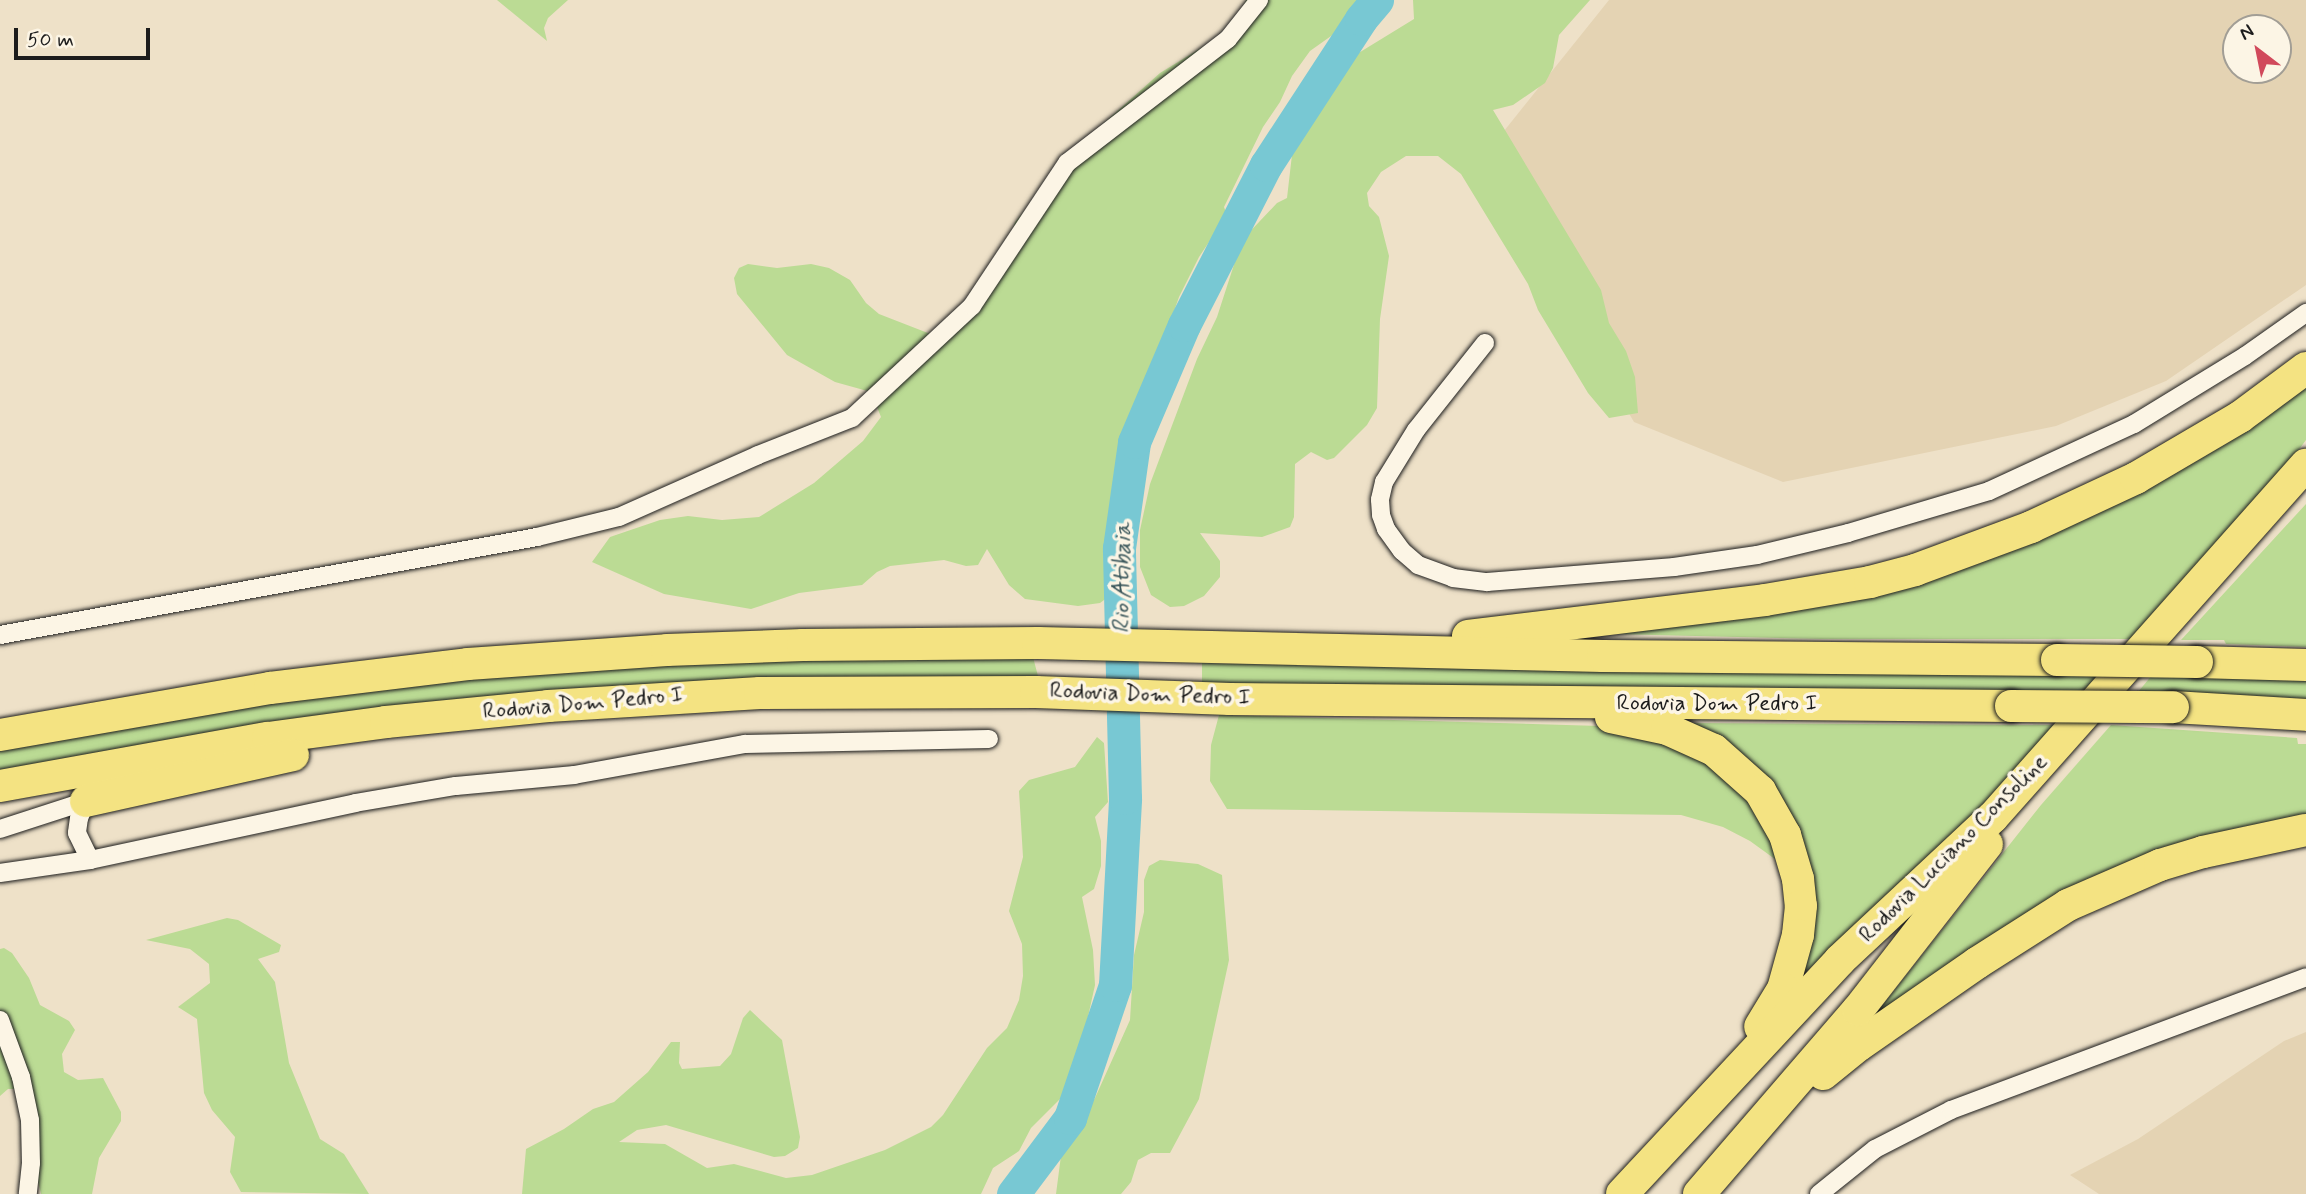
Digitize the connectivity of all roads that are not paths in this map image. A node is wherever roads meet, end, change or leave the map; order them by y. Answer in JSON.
{"nodes":[{"id":1,"x":1259,"y":0,"type":"edge"},
{"id":2,"x":2306,"y":313,"type":"edge"},
{"id":3,"x":1485,"y":343,"type":"dead end"},
{"id":4,"x":2306,"y":368,"type":"edge"},
{"id":5,"x":2306,"y":466,"type":"edge"},
{"id":6,"x":2306,"y":485,"type":"edge"},
{"id":7,"x":0,"y":635,"type":"edge"},
{"id":8,"x":1376,"y":651,"type":"junction"},
{"id":9,"x":2306,"y":665,"type":"edge"},
{"id":10,"x":1574,"y":703,"type":"junction"},
{"id":11,"x":548,"y":706,"type":"junction"},
{"id":12,"x":2306,"y":715,"type":"edge"},
{"id":13,"x":0,"y":718,"type":"edge"},
{"id":14,"x":77,"y":719,"type":"junction"},
{"id":15,"x":0,"y":735,"type":"edge"},
{"id":16,"x":989,"y":739,"type":"dead end"},
{"id":17,"x":0,"y":786,"type":"edge"},
{"id":18,"x":86,"y":801,"type":"junction"},
{"id":19,"x":0,"y":829,"type":"edge"},
{"id":20,"x":2306,"y":830,"type":"edge"},
{"id":21,"x":90,"y":860,"type":"junction"},
{"id":22,"x":0,"y":873,"type":"edge"},
{"id":23,"x":2306,"y":977,"type":"edge"},
{"id":24,"x":0,"y":1020,"type":"edge"},
{"id":25,"x":1728,"y":1080,"type":"junction"},
{"id":26,"x":1764,"y":1121,"type":"junction"},
{"id":27,"x":28,"y":1194,"type":"edge"},
{"id":28,"x":1622,"y":1194,"type":"edge"},
{"id":29,"x":1699,"y":1194,"type":"edge"},
{"id":30,"x":1819,"y":1194,"type":"edge"}],
"edges":[{"from":1,"to":7,"type":"street"},
{"from":2,"to":3,"type":"street"},
{"from":4,"to":8,"type":"highway"},
{"from":5,"to":25,"type":"highway","name":"Rodovia Luciano Consoline"},
{"from":6,"to":26,"type":"highway","name":"Rodovia Luciano Consoline"},
{"from":8,"to":9,"type":"highway","name":"Rodovia Dom Pedro I","bridge":true},
{"from":8,"to":14,"type":"highway","name":"Rodovia Dom Pedro I"},
{"from":10,"to":11,"type":"highway","name":"Rodovia Dom Pedro I"},
{"from":10,"to":12,"type":"highway","name":"Rodovia Dom Pedro I","bridge":true},
{"from":10,"to":25,"type":"highway"},
{"from":11,"to":17,"type":"highway","name":"Rodovia Dom Pedro I"},
{"from":11,"to":18,"type":"highway"},
{"from":13,"to":14,"type":"highway"},
{"from":14,"to":15,"type":"highway","name":"Rodovia Dom Pedro I"},
{"from":16,"to":21,"type":"street"},
{"from":18,"to":19,"type":"street"},
{"from":18,"to":21,"type":"street"},
{"from":20,"to":26,"type":"highway"},
{"from":21,"to":22,"type":"street"},
{"from":23,"to":30,"type":"street"},
{"from":24,"to":27,"type":"street"},
{"from":25,"to":28,"type":"highway","name":"Rodovia Luciano Consoline"},
{"from":26,"to":29,"type":"highway","name":"Rodovia Luciano Consoline"}]}
